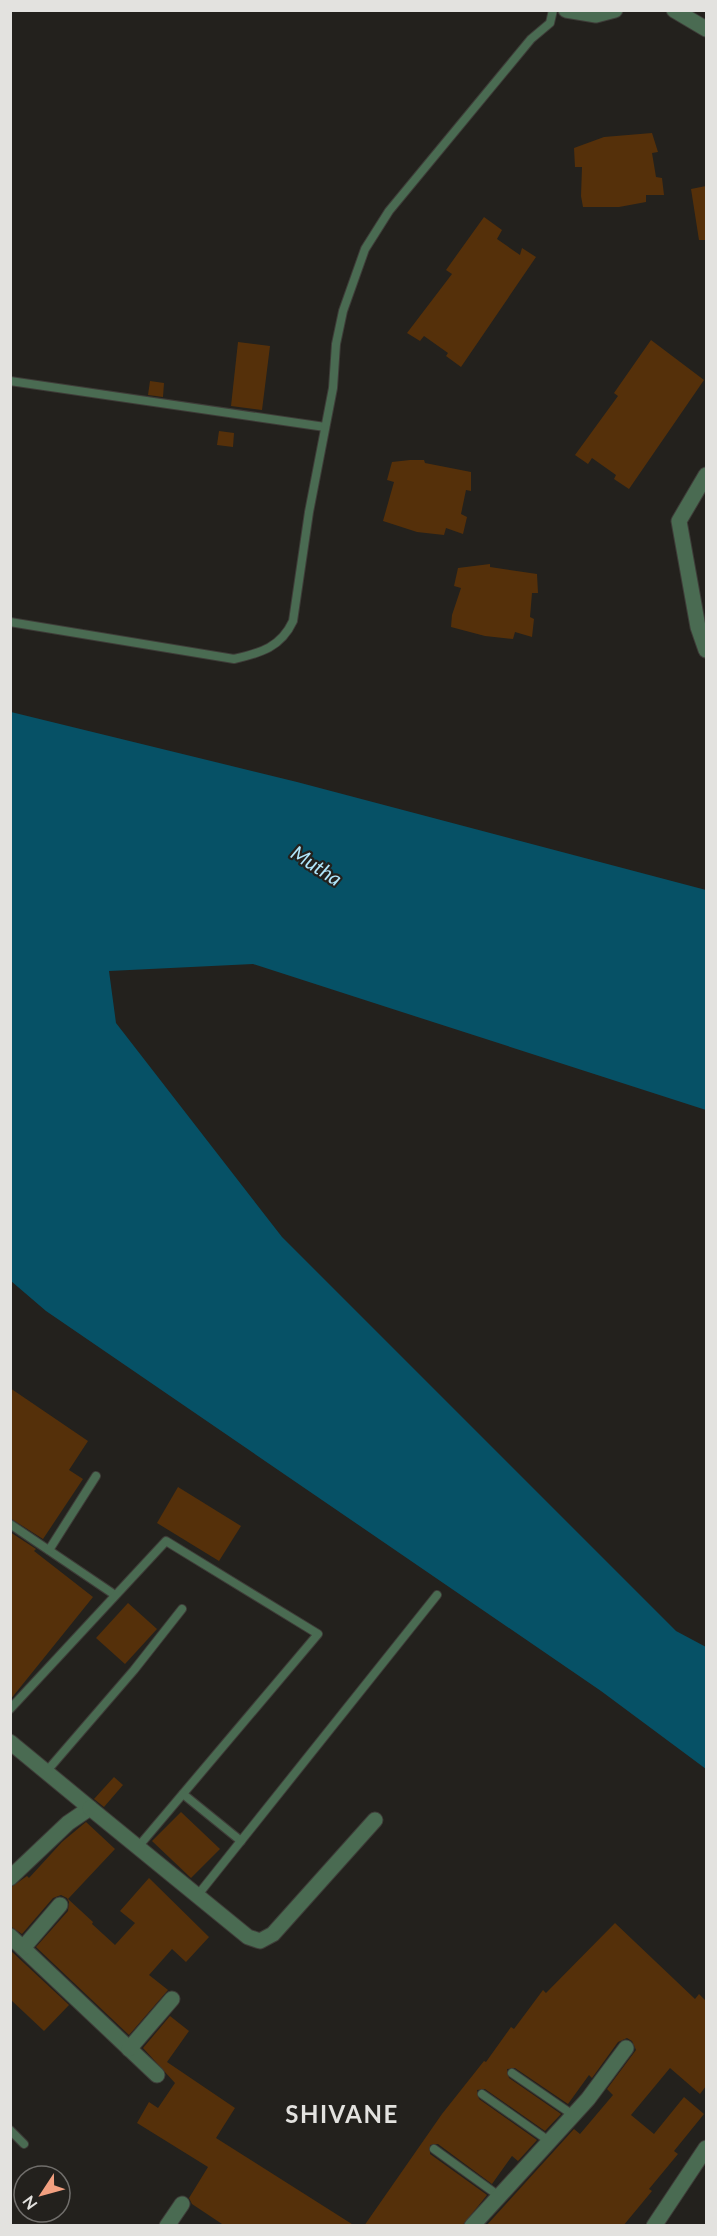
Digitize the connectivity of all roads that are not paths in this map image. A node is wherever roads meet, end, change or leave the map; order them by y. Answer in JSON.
{"nodes":[{"id":1,"x":554,"y":10,"type":"edge"},
{"id":2,"x":566,"y":10,"type":"edge"},
{"id":3,"x":615,"y":10,"type":"edge"},
{"id":4,"x":674,"y":10,"type":"edge"},
{"id":5,"x":706,"y":29,"type":"edge"},
{"id":6,"x":10,"y":381,"type":"edge"},
{"id":7,"x":325,"y":427,"type":"junction"},
{"id":8,"x":706,"y":475,"type":"edge"},
{"id":9,"x":10,"y":622,"type":"edge"},
{"id":10,"x":706,"y":650,"type":"edge"},
{"id":11,"x":96,"y":1476,"type":"dead end"},
{"id":12,"x":10,"y":1524,"type":"edge"},
{"id":13,"x":49,"y":1550,"type":"junction"},
{"id":14,"x":115,"y":1595,"type":"junction"},
{"id":15,"x":437,"y":1595,"type":"dead end"},
{"id":16,"x":183,"y":1609,"type":"dead end"},
{"id":17,"x":10,"y":1709,"type":"edge"},
{"id":18,"x":10,"y":1742,"type":"edge"},
{"id":19,"x":46,"y":1772,"type":"junction"},
{"id":20,"x":183,"y":1794,"type":"junction"},
{"id":21,"x":90,"y":1808,"type":"junction"},
{"id":22,"x":375,"y":1820,"type":"dead end"},
{"id":23,"x":241,"y":1841,"type":"junction"},
{"id":24,"x":138,"y":1847,"type":"junction"},
{"id":25,"x":10,"y":1878,"type":"edge"},
{"id":26,"x":197,"y":1896,"type":"junction"},
{"id":27,"x":60,"y":1905,"type":"dead end"},
{"id":28,"x":10,"y":1936,"type":"edge"},
{"id":29,"x":23,"y":1948,"type":"junction"},
{"id":30,"x":172,"y":1999,"type":"dead end"},
{"id":31,"x":626,"y":2048,"type":"dead end"},
{"id":32,"x":129,"y":2049,"type":"junction"},
{"id":33,"x":512,"y":2073,"type":"dead end"},
{"id":34,"x":157,"y":2075,"type":"dead end"},
{"id":35,"x":482,"y":2094,"type":"dead end"},
{"id":36,"x":573,"y":2115,"type":"junction"},
{"id":37,"x":10,"y":2130,"type":"edge"},
{"id":38,"x":549,"y":2141,"type":"junction"},
{"id":39,"x":24,"y":2144,"type":"dead end"},
{"id":40,"x":706,"y":2148,"type":"edge"},
{"id":41,"x":434,"y":2149,"type":"dead end"},
{"id":42,"x":499,"y":2196,"type":"junction"},
{"id":43,"x":183,"y":2204,"type":"dead end"},
{"id":44,"x":167,"y":2226,"type":"edge"},
{"id":45,"x":472,"y":2226,"type":"edge"},
{"id":46,"x":654,"y":2226,"type":"edge"}],
"edges":[{"from":1,"to":7,"type":"lane"},
{"from":2,"to":3,"type":"street"},
{"from":4,"to":5,"type":"street"},
{"from":6,"to":7,"type":"lane"},
{"from":7,"to":9,"type":"lane"},
{"from":8,"to":10,"type":"street"},
{"from":11,"to":13,"type":"lane"},
{"from":12,"to":13,"type":"lane"},
{"from":13,"to":14,"type":"lane"},
{"from":14,"to":17,"type":"lane"},
{"from":14,"to":20,"type":"lane"},
{"from":15,"to":23,"type":"lane"},
{"from":16,"to":19,"type":"lane"},
{"from":18,"to":19,"type":"street"},
{"from":19,"to":21,"type":"street"},
{"from":20,"to":23,"type":"lane"},
{"from":20,"to":24,"type":"lane"},
{"from":21,"to":24,"type":"street"},
{"from":21,"to":25,"type":"street"},
{"from":22,"to":26,"type":"street"},
{"from":23,"to":26,"type":"lane"},
{"from":24,"to":26,"type":"street"},
{"from":27,"to":29,"type":"street"},
{"from":28,"to":29,"type":"street"},
{"from":29,"to":32,"type":"street"},
{"from":30,"to":32,"type":"street"},
{"from":31,"to":36,"type":"street"},
{"from":32,"to":34,"type":"street"},
{"from":33,"to":36,"type":"lane"},
{"from":35,"to":38,"type":"lane"},
{"from":36,"to":38,"type":"street"},
{"from":37,"to":39,"type":"lane"},
{"from":38,"to":42,"type":"street"},
{"from":40,"to":46,"type":"street"},
{"from":41,"to":42,"type":"lane"},
{"from":42,"to":45,"type":"street"},
{"from":43,"to":44,"type":"street"}]}
